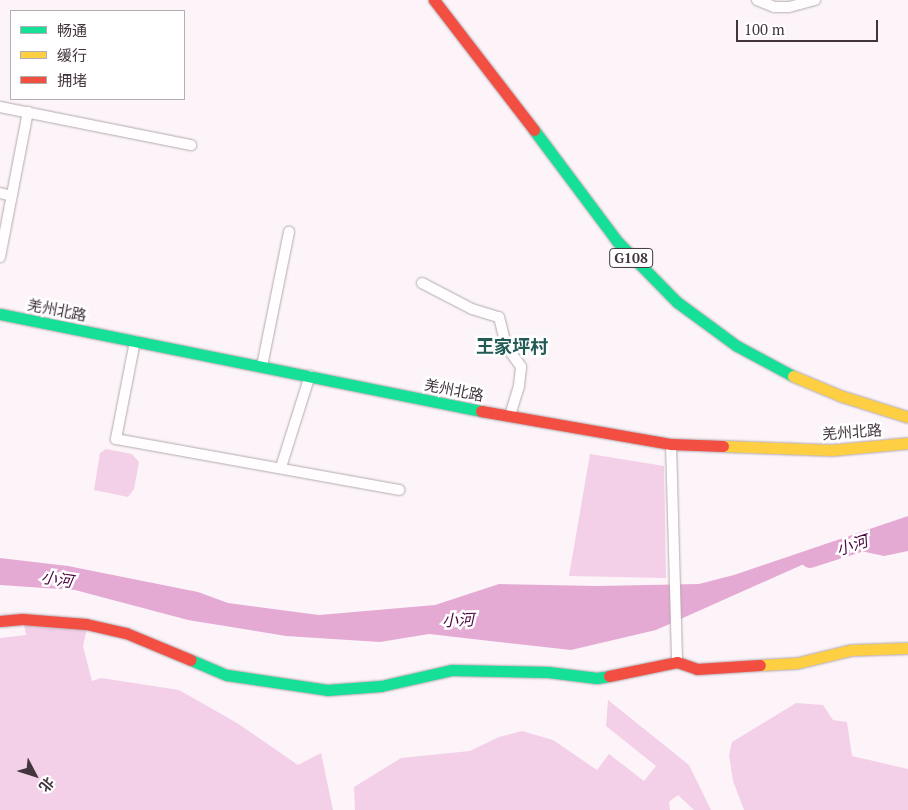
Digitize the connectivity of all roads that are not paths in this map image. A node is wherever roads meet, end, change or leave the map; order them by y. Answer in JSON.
{"nodes":[{"id":1,"x":434,"y":0,"type":"edge"},
{"id":2,"x":756,"y":0,"type":"edge"},
{"id":3,"x":815,"y":0,"type":"edge"},
{"id":4,"x":0,"y":107,"type":"edge"},
{"id":5,"x":28,"y":112,"type":"junction"},
{"id":6,"x":191,"y":145,"type":"dead end"},
{"id":7,"x":0,"y":193,"type":"edge"},
{"id":8,"x":12,"y":196,"type":"junction"},
{"id":9,"x":289,"y":232,"type":"dead end"},
{"id":10,"x":0,"y":257,"type":"edge"},
{"id":11,"x":422,"y":283,"type":"dead end"},
{"id":12,"x":0,"y":314,"type":"edge"},
{"id":13,"x":135,"y":341,"type":"junction"},
{"id":14,"x":262,"y":366,"type":"junction"},
{"id":15,"x":310,"y":375,"type":"junction"},
{"id":16,"x":510,"y":416,"type":"junction"},
{"id":17,"x":908,"y":417,"type":"edge"},
{"id":18,"x":908,"y":443,"type":"edge"},
{"id":19,"x":671,"y":444,"type":"junction"},
{"id":20,"x":281,"y":466,"type":"junction"},
{"id":21,"x":399,"y":490,"type":"dead end"},
{"id":22,"x":0,"y":621,"type":"edge"},
{"id":23,"x":908,"y":648,"type":"edge"},
{"id":24,"x":678,"y":657,"type":"junction"}],
"edges":[{"from":1,"to":17,"type":"main road","number":"G108"},
{"from":2,"to":3,"type":"street"},
{"from":4,"to":5,"type":"street"},
{"from":5,"to":6,"type":"street"},
{"from":5,"to":8,"type":"street"},
{"from":7,"to":8,"type":"street"},
{"from":8,"to":10,"type":"street"},
{"from":9,"to":14,"type":"street"},
{"from":11,"to":16,"type":"street"},
{"from":12,"to":13,"type":"main road","name":"羌州北路"},
{"from":13,"to":14,"type":"main road","name":"羌州北路"},
{"from":13,"to":20,"type":"street"},
{"from":14,"to":15,"type":"main road","name":"羌州北路"},
{"from":15,"to":16,"type":"main road","name":"羌州北路"},
{"from":15,"to":20,"type":"street"},
{"from":16,"to":19,"type":"main road","name":"羌州北路"},
{"from":18,"to":19,"type":"main road","name":"羌州北路"},
{"from":19,"to":24,"type":"street"},
{"from":20,"to":21,"type":"street"},
{"from":22,"to":24,"type":"main road"},
{"from":23,"to":24,"type":"main road"}]}
